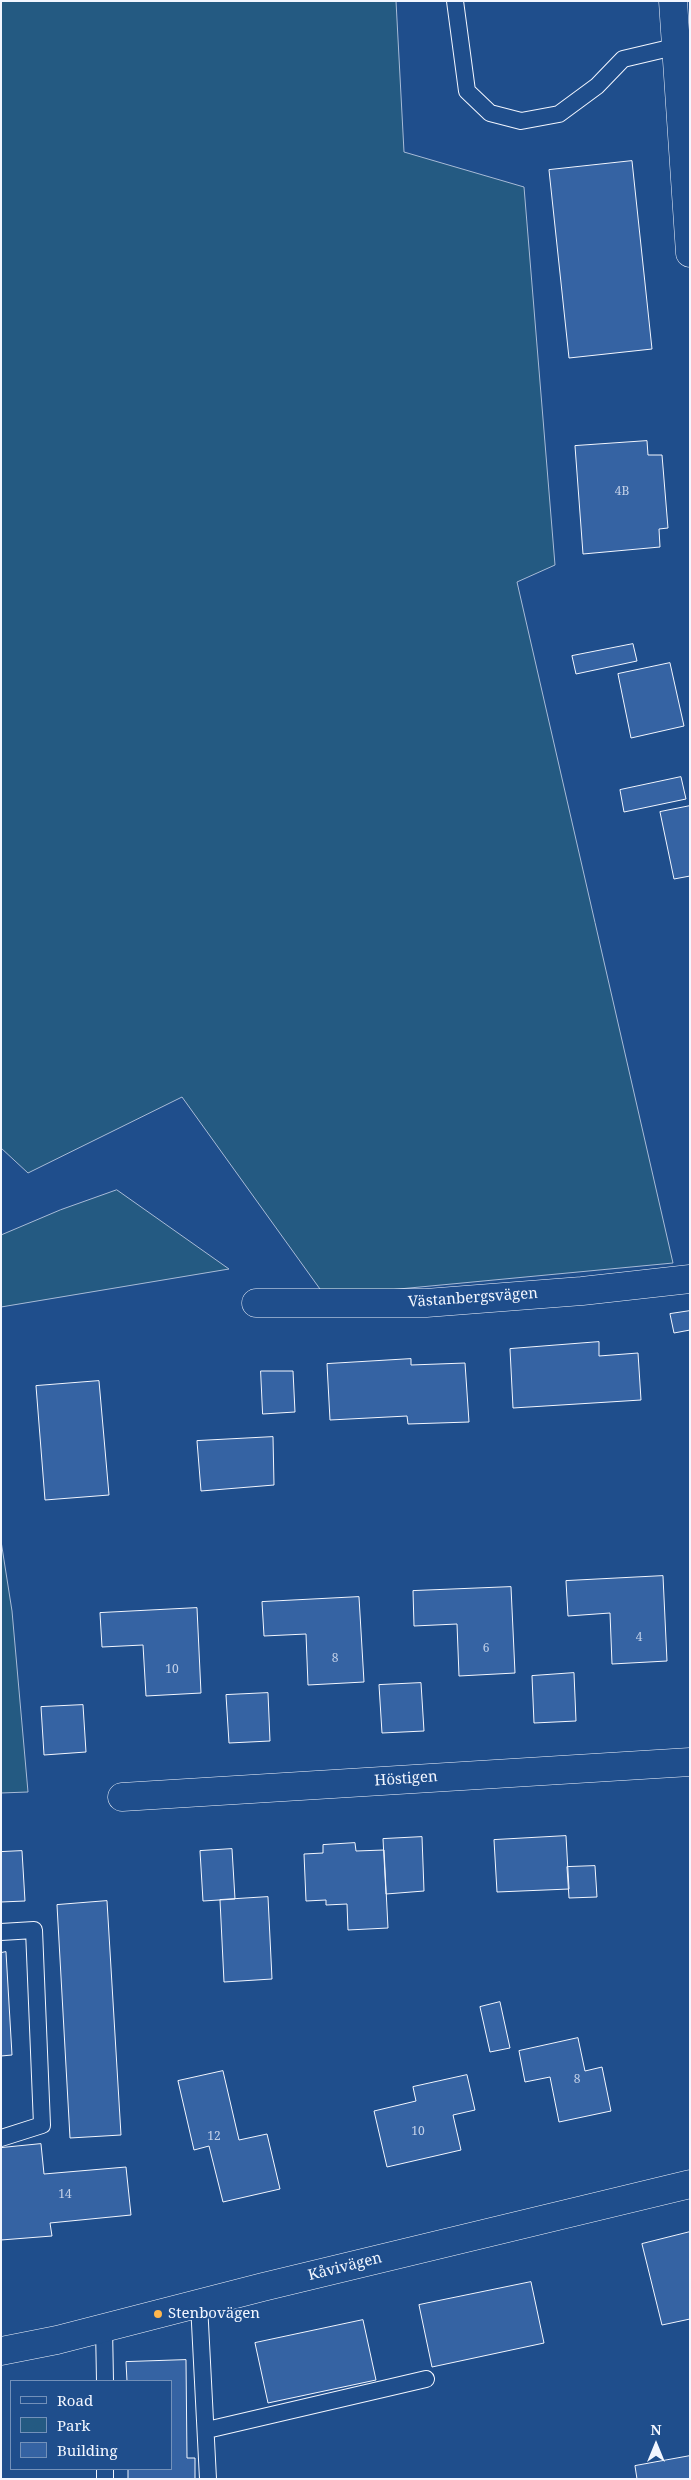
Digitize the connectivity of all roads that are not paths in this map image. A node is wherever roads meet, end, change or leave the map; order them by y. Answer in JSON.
{"nodes":[{"id":1,"x":455,"y":1,"type":"edge"},
{"id":2,"x":673,"y":1,"type":"edge"},
{"id":3,"x":674,"y":47,"type":"junction"},
{"id":4,"x":690,"y":253,"type":"edge"},
{"id":5,"x":690,"y":1279,"type":"edge"},
{"id":6,"x":256,"y":1302,"type":"dead end"},
{"id":7,"x":690,"y":1762,"type":"edge"},
{"id":8,"x":122,"y":1797,"type":"dead end"},
{"id":9,"x":1,"y":1932,"type":"edge"},
{"id":10,"x":1,"y":2138,"type":"edge"},
{"id":11,"x":690,"y":2184,"type":"edge"},
{"id":12,"x":199,"y":2304,"type":"junction"},
{"id":13,"x":104,"y":2328,"type":"junction"},
{"id":14,"x":1,"y":2351,"type":"edge"},
{"id":15,"x":426,"y":2379,"type":"dead end"},
{"id":16,"x":104,"y":2380,"type":"edge"},
{"id":17,"x":206,"y":2430,"type":"junction"},
{"id":18,"x":208,"y":2479,"type":"edge"}],
"edges":[{"from":1,"to":3,"type":"lane"},
{"from":2,"to":3,"type":"street"},
{"from":3,"to":4,"type":"street"},
{"from":5,"to":6,"type":"street","name":"Västanbergsvägen"},
{"from":7,"to":8,"type":"street","name":"Höstigen"},
{"from":9,"to":10,"type":"lane"},
{"from":11,"to":12,"type":"street","name":"Kåvivägen"},
{"from":12,"to":13,"type":"street","name":"Kåvivägen"},
{"from":12,"to":17,"type":"lane"},
{"from":13,"to":14,"type":"street","name":"Kåvivägen"},
{"from":13,"to":16,"type":"lane"},
{"from":15,"to":17,"type":"lane"},
{"from":17,"to":18,"type":"lane"}]}
